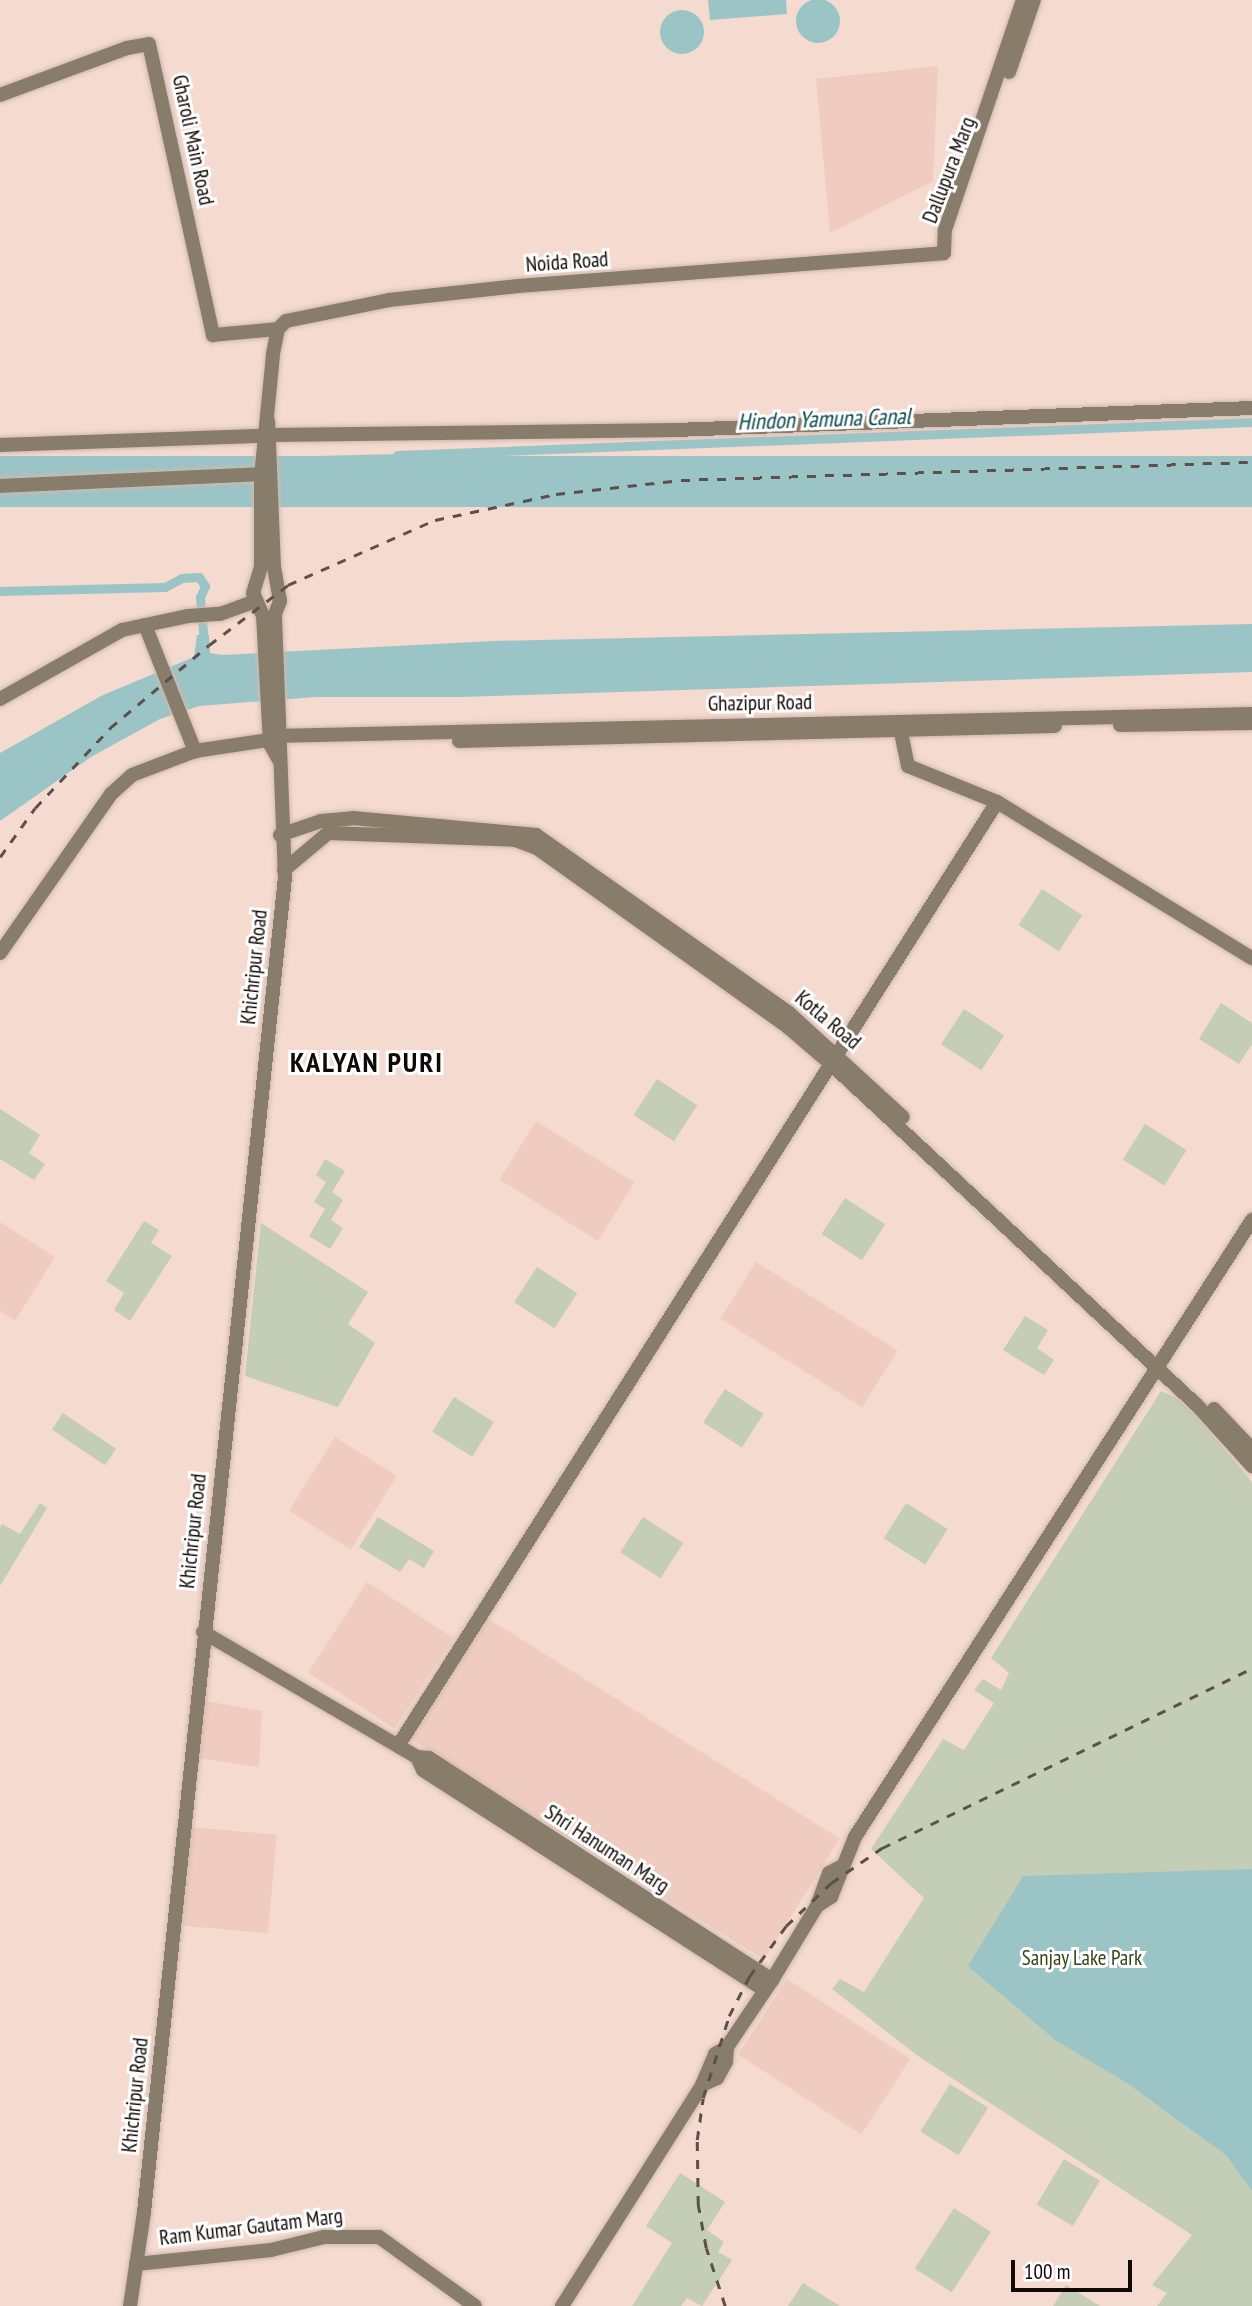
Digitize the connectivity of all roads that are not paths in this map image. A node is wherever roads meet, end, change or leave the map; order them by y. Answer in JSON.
{"nodes":[{"id":1,"x":1023,"y":0,"type":"edge"},
{"id":2,"x":1034,"y":0,"type":"edge"},
{"id":3,"x":0,"y":95,"type":"edge"},
{"id":4,"x":945,"y":239,"type":"junction"},
{"id":5,"x":278,"y":330,"type":"junction"},
{"id":6,"x":1252,"y":408,"type":"edge"},
{"id":7,"x":268,"y":436,"type":"junction"},
{"id":8,"x":0,"y":445,"type":"edge"},
{"id":9,"x":267,"y":472,"type":"junction"},
{"id":10,"x":0,"y":486,"type":"edge"},
{"id":11,"x":268,"y":539,"type":"junction"},
{"id":12,"x":258,"y":575,"type":"junction"},
{"id":13,"x":277,"y":580,"type":"junction"},
{"id":14,"x":263,"y":610,"type":"junction"},
{"id":15,"x":145,"y":625,"type":"junction"},
{"id":16,"x":0,"y":699,"type":"edge"},
{"id":17,"x":1252,"y":713,"type":"edge"},
{"id":18,"x":1252,"y":723,"type":"edge"},
{"id":19,"x":899,"y":725,"type":"junction"},
{"id":20,"x":274,"y":736,"type":"junction"},
{"id":21,"x":195,"y":751,"type":"junction"},
{"id":22,"x":997,"y":802,"type":"junction"},
{"id":23,"x":318,"y":833,"type":"junction"},
{"id":24,"x":280,"y":835,"type":"junction"},
{"id":25,"x":284,"y":870,"type":"junction"},
{"id":26,"x":0,"y":953,"type":"edge"},
{"id":27,"x":1252,"y":958,"type":"edge"},
{"id":28,"x":834,"y":1059,"type":"junction"},
{"id":29,"x":1252,"y":1220,"type":"edge"},
{"id":30,"x":1162,"y":1365,"type":"junction"},
{"id":31,"x":1177,"y":1386,"type":"junction"},
{"id":32,"x":1143,"y":1393,"type":"junction"},
{"id":33,"x":1252,"y":1449,"type":"edge"},
{"id":34,"x":1252,"y":1466,"type":"edge"},
{"id":35,"x":203,"y":1632,"type":"junction"},
{"id":36,"x":398,"y":1746,"type":"junction"},
{"id":37,"x":768,"y":1985,"type":"junction"},
{"id":38,"x":136,"y":2264,"type":"junction"},
{"id":39,"x":130,"y":2306,"type":"edge"},
{"id":40,"x":475,"y":2306,"type":"edge"},
{"id":41,"x":562,"y":2306,"type":"edge"}],
"edges":[{"from":1,"to":4,"type":"street","name":"Dallupura Marg"},
{"from":2,"to":4,"type":"street","name":"Dallupura Marg"},
{"from":3,"to":5,"type":"street","name":"Gharoli Main Road"},
{"from":4,"to":5,"type":"street","name":"Noida Road"},
{"from":5,"to":7,"type":"street"},
{"from":6,"to":7,"type":"street"},
{"from":7,"to":8,"type":"street"},
{"from":7,"to":9,"type":"street"},
{"from":9,"to":10,"type":"street"},
{"from":9,"to":11,"type":"street"},
{"from":11,"to":12,"type":"street"},
{"from":11,"to":13,"type":"street"},
{"from":12,"to":13,"type":"street"},
{"from":12,"to":14,"type":"street"},
{"from":13,"to":14,"type":"street"},
{"from":14,"to":15,"type":"street"},
{"from":14,"to":20,"type":"street","name":"Khichripur Road"},
{"from":15,"to":16,"type":"street"},
{"from":15,"to":21,"type":"street"},
{"from":17,"to":19,"type":"street","name":"Ghazipur Road"},
{"from":18,"to":19,"type":"street","name":"Ghazipur Road"},
{"from":19,"to":20,"type":"street","name":"Ghazipur Road"},
{"from":19,"to":22,"type":"street"},
{"from":20,"to":21,"type":"street","name":"Ghazipur Road"},
{"from":20,"to":24,"type":"street","name":"Khichripur Road"},
{"from":21,"to":26,"type":"street","name":"Ghazipur Road"},
{"from":22,"to":27,"type":"street"},
{"from":22,"to":28,"type":"street"},
{"from":23,"to":24,"type":"street","name":"Kotla Road"},
{"from":23,"to":25,"type":"street"},
{"from":23,"to":28,"type":"street","name":"Kotla Road"},
{"from":24,"to":25,"type":"street","name":"Khichripur Road"},
{"from":25,"to":35,"type":"street","name":"Khichripur Road"},
{"from":28,"to":30,"type":"street","name":"Kotla Road"},
{"from":28,"to":36,"type":"street"},
{"from":29,"to":30,"type":"street"},
{"from":30,"to":31,"type":"street","name":"Kotla Road"},
{"from":30,"to":32,"type":"street"},
{"from":30,"to":33,"type":"street","name":"Kotla Road"},
{"from":31,"to":32,"type":"street"},
{"from":31,"to":34,"type":"street","name":"Kotla Road"},
{"from":32,"to":37,"type":"street"},
{"from":35,"to":36,"type":"street","name":"Shri Hanuman Marg"},
{"from":35,"to":38,"type":"street","name":"Khichripur Road"},
{"from":36,"to":37,"type":"street","name":"Shri Hanuman Marg"},
{"from":37,"to":41,"type":"street"},
{"from":38,"to":39,"type":"street","name":"Khichripur Road"},
{"from":38,"to":40,"type":"street","name":"Ram Kumar Gautam Marg"}]}
